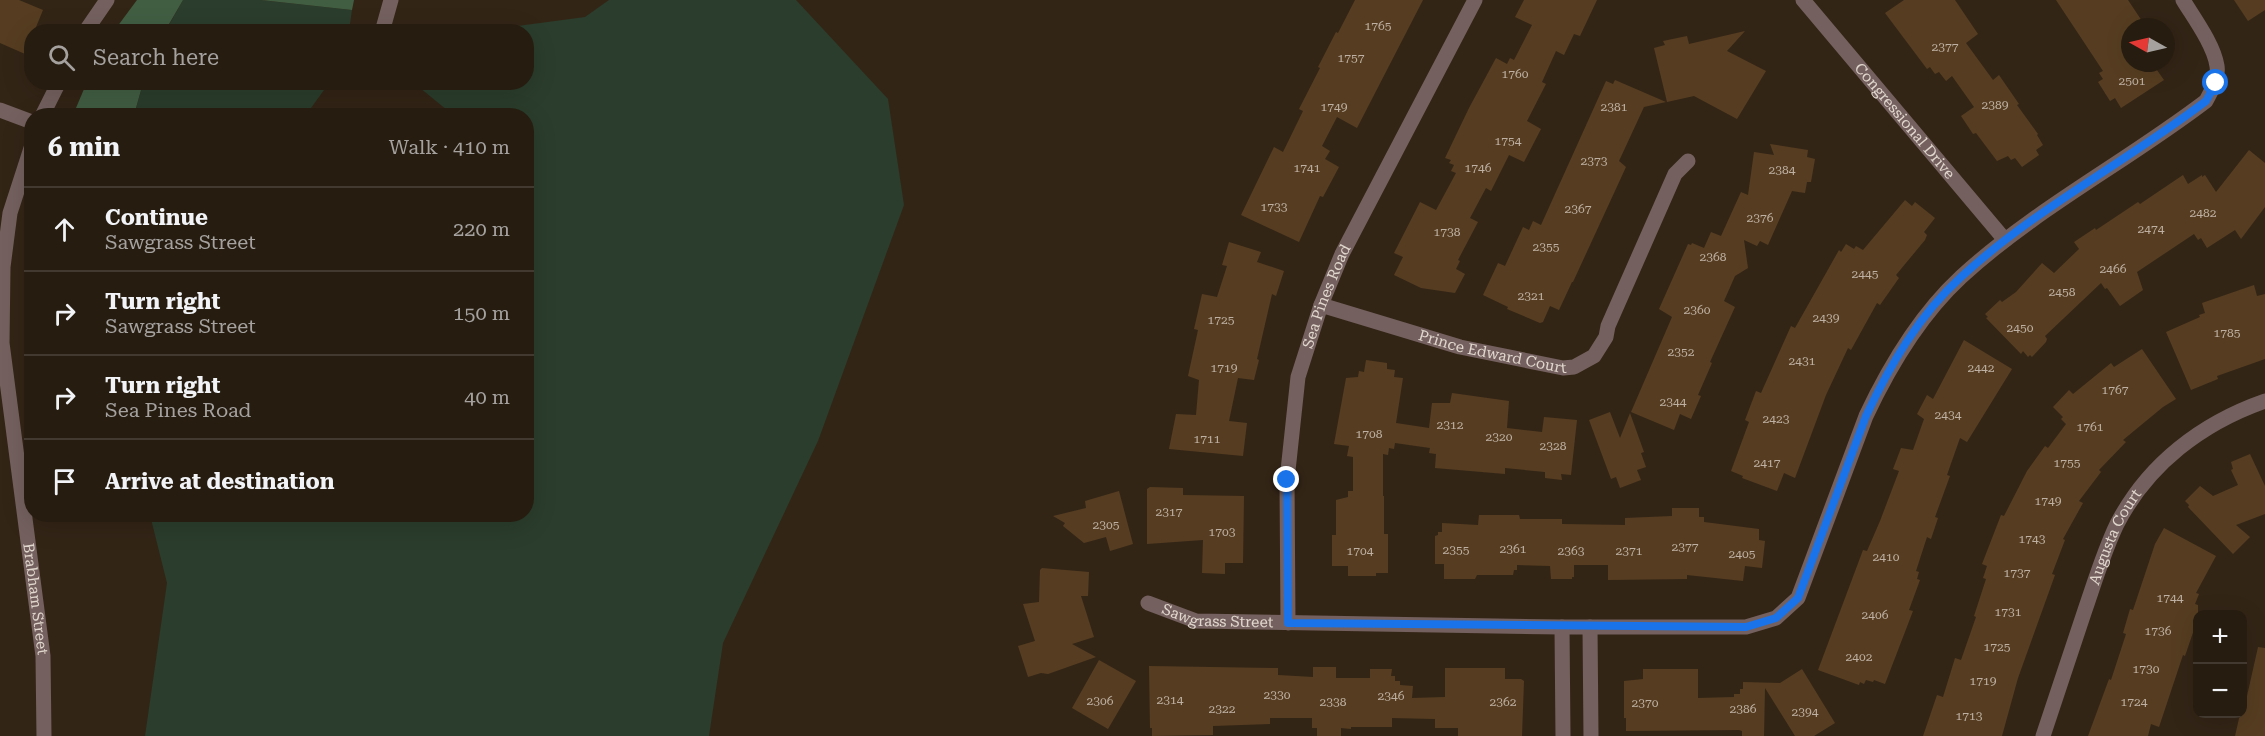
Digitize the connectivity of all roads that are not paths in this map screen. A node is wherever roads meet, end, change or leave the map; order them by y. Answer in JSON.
{"nodes":[{"id":1,"x":107,"y":0,"type":"edge"},
{"id":2,"x":391,"y":0,"type":"edge"},
{"id":3,"x":1475,"y":0,"type":"edge"},
{"id":4,"x":1803,"y":0,"type":"edge"},
{"id":5,"x":2183,"y":0,"type":"edge"},
{"id":6,"x":90,"y":24,"type":"edge"},
{"id":7,"x":384,"y":24,"type":"edge"},
{"id":8,"x":55,"y":90,"type":"edge"},
{"id":9,"x":46,"y":108,"type":"edge"},
{"id":10,"x":0,"y":110,"type":"edge"},
{"id":11,"x":24,"y":119,"type":"edge"},
{"id":12,"x":1688,"y":161,"type":"dead end"},
{"id":13,"x":24,"y":170,"type":"edge"},
{"id":14,"x":2006,"y":240,"type":"junction"},
{"id":15,"x":1320,"y":305,"type":"junction"},
{"id":16,"x":2265,"y":402,"type":"edge"},
{"id":17,"x":24,"y":511,"type":"edge"},
{"id":18,"x":25,"y":522,"type":"edge"},
{"id":19,"x":1148,"y":603,"type":"dead end"},
{"id":20,"x":1288,"y":623,"type":"junction"},
{"id":21,"x":1562,"y":627,"type":"junction"},
{"id":22,"x":1590,"y":627,"type":"junction"},
{"id":23,"x":44,"y":736,"type":"edge"},
{"id":24,"x":1563,"y":736,"type":"edge"},
{"id":25,"x":1592,"y":736,"type":"edge"},
{"id":26,"x":2043,"y":736,"type":"edge"}],
"edges":[{"from":1,"to":6,"type":"street"},
{"from":2,"to":7,"type":"street"},
{"from":3,"to":15,"type":"street","name":"Sea Pines Road"},
{"from":4,"to":14,"type":"street","name":"Congressional Drive"},
{"from":5,"to":14,"type":"street","name":"Sawgrass Street"},
{"from":8,"to":9,"type":"street"},
{"from":10,"to":11,"type":"street"},
{"from":12,"to":15,"type":"street","name":"Prince Edward Court"},
{"from":13,"to":17,"type":"street","name":"Brabham Street"},
{"from":14,"to":22,"type":"street","name":"Sawgrass Street"},
{"from":15,"to":20,"type":"street","name":"Sea Pines Road"},
{"from":16,"to":26,"type":"street","name":"Augusta Court"},
{"from":18,"to":23,"type":"street","name":"Brabham Street"},
{"from":19,"to":20,"type":"street","name":"Sawgrass Street"},
{"from":20,"to":21,"type":"street","name":"Sawgrass Street"},
{"from":21,"to":22,"type":"street","name":"Sawgrass Street"},
{"from":21,"to":24,"type":"street"},
{"from":22,"to":25,"type":"street"}]}
